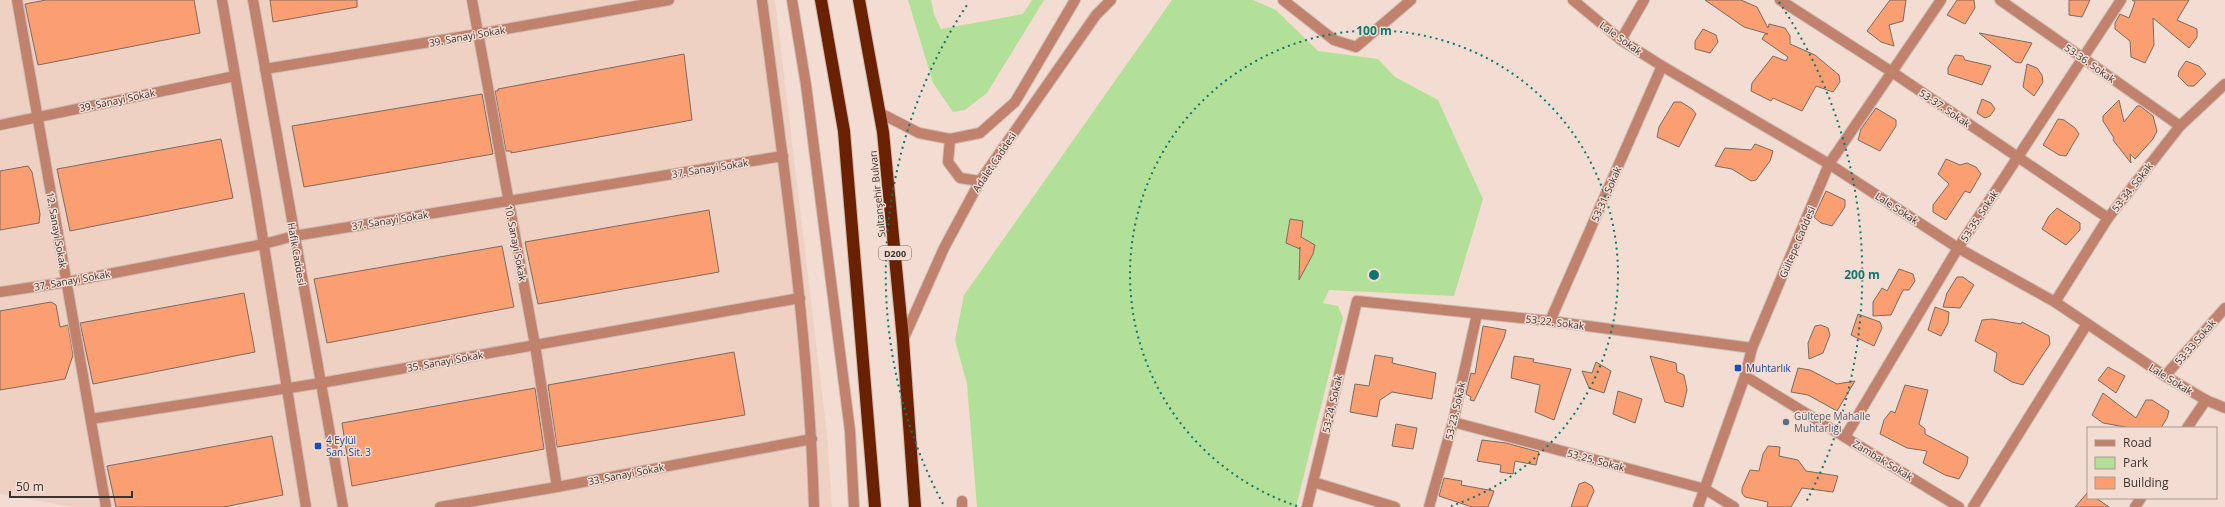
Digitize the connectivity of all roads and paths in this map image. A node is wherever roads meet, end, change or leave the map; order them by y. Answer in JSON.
{"nodes":[{"id":1,"x":17,"y":0,"type":"edge"},
{"id":2,"x":222,"y":0,"type":"edge"},
{"id":3,"x":253,"y":0,"type":"edge"},
{"id":4,"x":472,"y":0,"type":"edge"},
{"id":5,"x":669,"y":0,"type":"edge"},
{"id":6,"x":762,"y":0,"type":"edge"},
{"id":7,"x":792,"y":0,"type":"edge"},
{"id":8,"x":822,"y":0,"type":"edge"},
{"id":9,"x":859,"y":0,"type":"edge"},
{"id":10,"x":1075,"y":0,"type":"edge"},
{"id":11,"x":1110,"y":0,"type":"edge"},
{"id":12,"x":1283,"y":0,"type":"edge"},
{"id":13,"x":1411,"y":0,"type":"edge"},
{"id":14,"x":1573,"y":0,"type":"edge"},
{"id":15,"x":1644,"y":0,"type":"edge"},
{"id":16,"x":1780,"y":0,"type":"edge"},
{"id":17,"x":1941,"y":0,"type":"edge"},
{"id":18,"x":2000,"y":0,"type":"edge"},
{"id":19,"x":2121,"y":0,"type":"edge"},
{"id":20,"x":478,"y":34,"type":"junction"},
{"id":21,"x":1621,"y":40,"type":"junction"},
{"id":22,"x":2084,"y":58,"type":"junction"},
{"id":23,"x":1662,"y":66,"type":"junction"},
{"id":24,"x":265,"y":69,"type":"junction"},
{"id":25,"x":1892,"y":72,"type":"junction"},
{"id":26,"x":235,"y":76,"type":"junction"},
{"id":27,"x":2225,"y":84,"type":"edge"},
{"id":28,"x":880,"y":114,"type":"junction"},
{"id":29,"x":37,"y":117,"type":"junction"},
{"id":30,"x":0,"y":125,"type":"edge"},
{"id":31,"x":2180,"y":126,"type":"junction"},
{"id":32,"x":950,"y":139,"type":"junction"},
{"id":33,"x":782,"y":156,"type":"junction"},
{"id":34,"x":2017,"y":157,"type":"junction"},
{"id":35,"x":1829,"y":164,"type":"junction"},
{"id":36,"x":980,"y":181,"type":"junction"},
{"id":37,"x":507,"y":201,"type":"junction"},
{"id":38,"x":2108,"y":218,"type":"junction"},
{"id":39,"x":294,"y":236,"type":"junction"},
{"id":40,"x":264,"y":244,"type":"junction"},
{"id":41,"x":1958,"y":248,"type":"junction"},
{"id":42,"x":67,"y":282,"type":"junction"},
{"id":43,"x":0,"y":292,"type":"edge"},
{"id":44,"x":800,"y":298,"type":"junction"},
{"id":45,"x":1357,"y":301,"type":"joint"},
{"id":46,"x":2055,"y":302,"type":"junction"},
{"id":47,"x":2225,"y":308,"type":"edge"},
{"id":48,"x":1477,"y":314,"type":"junction"},
{"id":49,"x":1550,"y":321,"type":"junction"},
{"id":50,"x":2087,"y":324,"type":"junction"},
{"id":51,"x":903,"y":340,"type":"junction"},
{"id":52,"x":535,"y":345,"type":"junction"},
{"id":53,"x":1752,"y":348,"type":"junction"},
{"id":54,"x":1745,"y":376,"type":"junction"},
{"id":55,"x":2165,"y":376,"type":"junction"},
{"id":56,"x":321,"y":383,"type":"junction"},
{"id":57,"x":287,"y":388,"type":"junction"},
{"id":58,"x":2206,"y":400,"type":"junction"},
{"id":59,"x":2225,"y":408,"type":"edge"},
{"id":60,"x":91,"y":419,"type":"junction"},
{"id":61,"x":1453,"y":422,"type":"junction"},
{"id":62,"x":2188,"y":427,"type":"edge"},
{"id":63,"x":1845,"y":437,"type":"junction"},
{"id":64,"x":812,"y":439,"type":"junction"},
{"id":65,"x":1313,"y":482,"type":"junction"},
{"id":66,"x":558,"y":487,"type":"junction"},
{"id":67,"x":1705,"y":489,"type":"junction"},
{"id":68,"x":106,"y":507,"type":"edge"},
{"id":69,"x":306,"y":507,"type":"edge"},
{"id":70,"x":343,"y":507,"type":"edge"},
{"id":71,"x":440,"y":507,"type":"edge"},
{"id":72,"x":814,"y":507,"type":"edge"},
{"id":73,"x":854,"y":507,"type":"edge"},
{"id":74,"x":875,"y":507,"type":"edge"},
{"id":75,"x":914,"y":507,"type":"edge"},
{"id":76,"x":1307,"y":507,"type":"edge"},
{"id":77,"x":1395,"y":507,"type":"edge"},
{"id":78,"x":1429,"y":507,"type":"edge"},
{"id":79,"x":1698,"y":507,"type":"edge"},
{"id":80,"x":1734,"y":507,"type":"edge"},
{"id":81,"x":1959,"y":507,"type":"edge"},
{"id":82,"x":1973,"y":507,"type":"edge"}],
"edges":[{"from":1,"to":29,"type":"street","name":"12. Sanayi Sokak"},
{"from":2,"to":26,"type":"street"},
{"from":3,"to":24,"type":"street","name":"Hafik Caddesi"},
{"from":4,"to":20,"type":"street","name":"10. Sanayi Sokak"},
{"from":5,"to":20,"type":"street","name":"39. Sanayi Sokak"},
{"from":6,"to":33,"type":"street"},
{"from":7,"to":73,"type":"street"},
{"from":8,"to":74,"type":"highway"},
{"from":9,"to":28,"type":"highway","name":"Sultanşehir Bulvarı","number":"D200"},
{"from":10,"to":32,"type":"street"},
{"from":11,"to":36,"type":"street","name":"Adalet Caddesi"},
{"from":12,"to":13,"type":"street"},
{"from":14,"to":21,"type":"street","name":"Lale Sokak"},
{"from":15,"to":21,"type":"street"},
{"from":16,"to":25,"type":"street","name":"53-37. Sokak"},
{"from":17,"to":25,"type":"street","name":"Gültepe Caddesi"},
{"from":18,"to":22,"type":"street","name":"53-36. Sokak"},
{"from":19,"to":22,"type":"street","name":"53-35. Sokak"},
{"from":20,"to":24,"type":"street","name":"39. Sanayi Sokak"},
{"from":20,"to":37,"type":"street","name":"10. Sanayi Sokak"},
{"from":21,"to":23,"type":"street","name":"Lale Sokak"},
{"from":22,"to":31,"type":"street","name":"53-36. Sokak"},
{"from":22,"to":34,"type":"street","name":"53-35. Sokak"},
{"from":23,"to":35,"type":"street","name":"Lale Sokak"},
{"from":23,"to":49,"type":"street","name":"53-31. Sokak"},
{"from":24,"to":39,"type":"street","name":"Hafik Caddesi"},
{"from":25,"to":34,"type":"street","name":"53-37. Sokak"},
{"from":25,"to":35,"type":"street","name":"Gültepe Caddesi"},
{"from":26,"to":29,"type":"street","name":"39. Sanayi Sokak"},
{"from":26,"to":40,"type":"street"},
{"from":27,"to":31,"type":"street","name":"53-34. Sokak"},
{"from":28,"to":32,"type":"street"},
{"from":28,"to":51,"type":"highway","name":"Sultanşehir Bulvarı","number":"D200"},
{"from":29,"to":30,"type":"street","name":"39. Sanayi Sokak"},
{"from":29,"to":42,"type":"street","name":"12. Sanayi Sokak"},
{"from":31,"to":38,"type":"street","name":"53-34. Sokak"},
{"from":32,"to":36,"type":"street"},
{"from":33,"to":37,"type":"street","name":"37. Sanayi Sokak"},
{"from":33,"to":44,"type":"street"},
{"from":34,"to":38,"type":"street","name":"53-37. Sokak"},
{"from":34,"to":41,"type":"street","name":"53-35. Sokak"},
{"from":35,"to":41,"type":"street","name":"Lale Sokak"},
{"from":35,"to":53,"type":"street","name":"Gültepe Caddesi"},
{"from":36,"to":51,"type":"street","name":"Adalet Caddesi"},
{"from":37,"to":39,"type":"street","name":"37. Sanayi Sokak"},
{"from":37,"to":52,"type":"street","name":"10. Sanayi Sokak"},
{"from":38,"to":46,"type":"street","name":"53-34. Sokak"},
{"from":39,"to":40,"type":"street","name":"37. Sanayi Sokak"},
{"from":39,"to":56,"type":"street","name":"Hafik Caddesi"},
{"from":40,"to":42,"type":"street","name":"37. Sanayi Sokak"},
{"from":40,"to":57,"type":"street"},
{"from":41,"to":46,"type":"street","name":"Lale Sokak"},
{"from":41,"to":63,"type":"street","name":"53-35. Sokak"},
{"from":42,"to":43,"type":"street","name":"37. Sanayi Sokak"},
{"from":42,"to":60,"type":"street","name":"12. Sanayi Sokak"},
{"from":44,"to":52,"type":"street","name":"35. Sanayi Sokak"},
{"from":44,"to":64,"type":"street"},
{"from":45,"to":48,"type":"street","name":"53-22. Sokak"},
{"from":45,"to":65,"type":"street","name":"53-24. Sokak"},
{"from":46,"to":50,"type":"street","name":"Lale Sokak"},
{"from":47,"to":55,"type":"street","name":"53-33 Sokak"},
{"from":48,"to":49,"type":"street","name":"53-22. Sokak"},
{"from":48,"to":61,"type":"street","name":"53-23. Sokak"},
{"from":49,"to":53,"type":"street","name":"53-22. Sokak"},
{"from":50,"to":55,"type":"street","name":"Lale Sokak"},
{"from":50,"to":82,"type":"street"},
{"from":51,"to":75,"type":"highway","name":"Sultanşehir Bulvarı","number":"D200"},
{"from":52,"to":56,"type":"street","name":"35. Sanayi Sokak"},
{"from":52,"to":66,"type":"street","name":"10. Sanayi Sokak"},
{"from":53,"to":54,"type":"street","name":"Gültepe Caddesi"},
{"from":54,"to":63,"type":"street","name":"Zambak Sokak"},
{"from":54,"to":67,"type":"street","name":"Gültepe Caddesi"},
{"from":55,"to":58,"type":"street","name":"Lale Sokak"},
{"from":56,"to":57,"type":"street","name":"35. Sanayi Sokak"},
{"from":56,"to":70,"type":"street","name":"Hafik Caddesi"},
{"from":57,"to":60,"type":"street","name":"35. Sanayi Sokak"},
{"from":57,"to":69,"type":"street"},
{"from":58,"to":59,"type":"street","name":"Lale Sokak"},
{"from":58,"to":62,"type":"street"},
{"from":60,"to":68,"type":"street","name":"12. Sanayi Sokak"},
{"from":61,"to":67,"type":"street","name":"53-25. Sokak"},
{"from":61,"to":78,"type":"street","name":"53-23. Sokak"},
{"from":63,"to":81,"type":"street","name":"Zambak Sokak"},
{"from":64,"to":66,"type":"street","name":"33. Sanayi Sokak"},
{"from":64,"to":72,"type":"street"},
{"from":65,"to":76,"type":"street","name":"53-24. Sokak"},
{"from":65,"to":77,"type":"street"},
{"from":66,"to":71,"type":"street","name":"33. Sanayi Sokak"},
{"from":67,"to":79,"type":"street","name":"Gültepe Caddesi"},
{"from":67,"to":80,"type":"street","name":"53-25. Sokak"}]}
